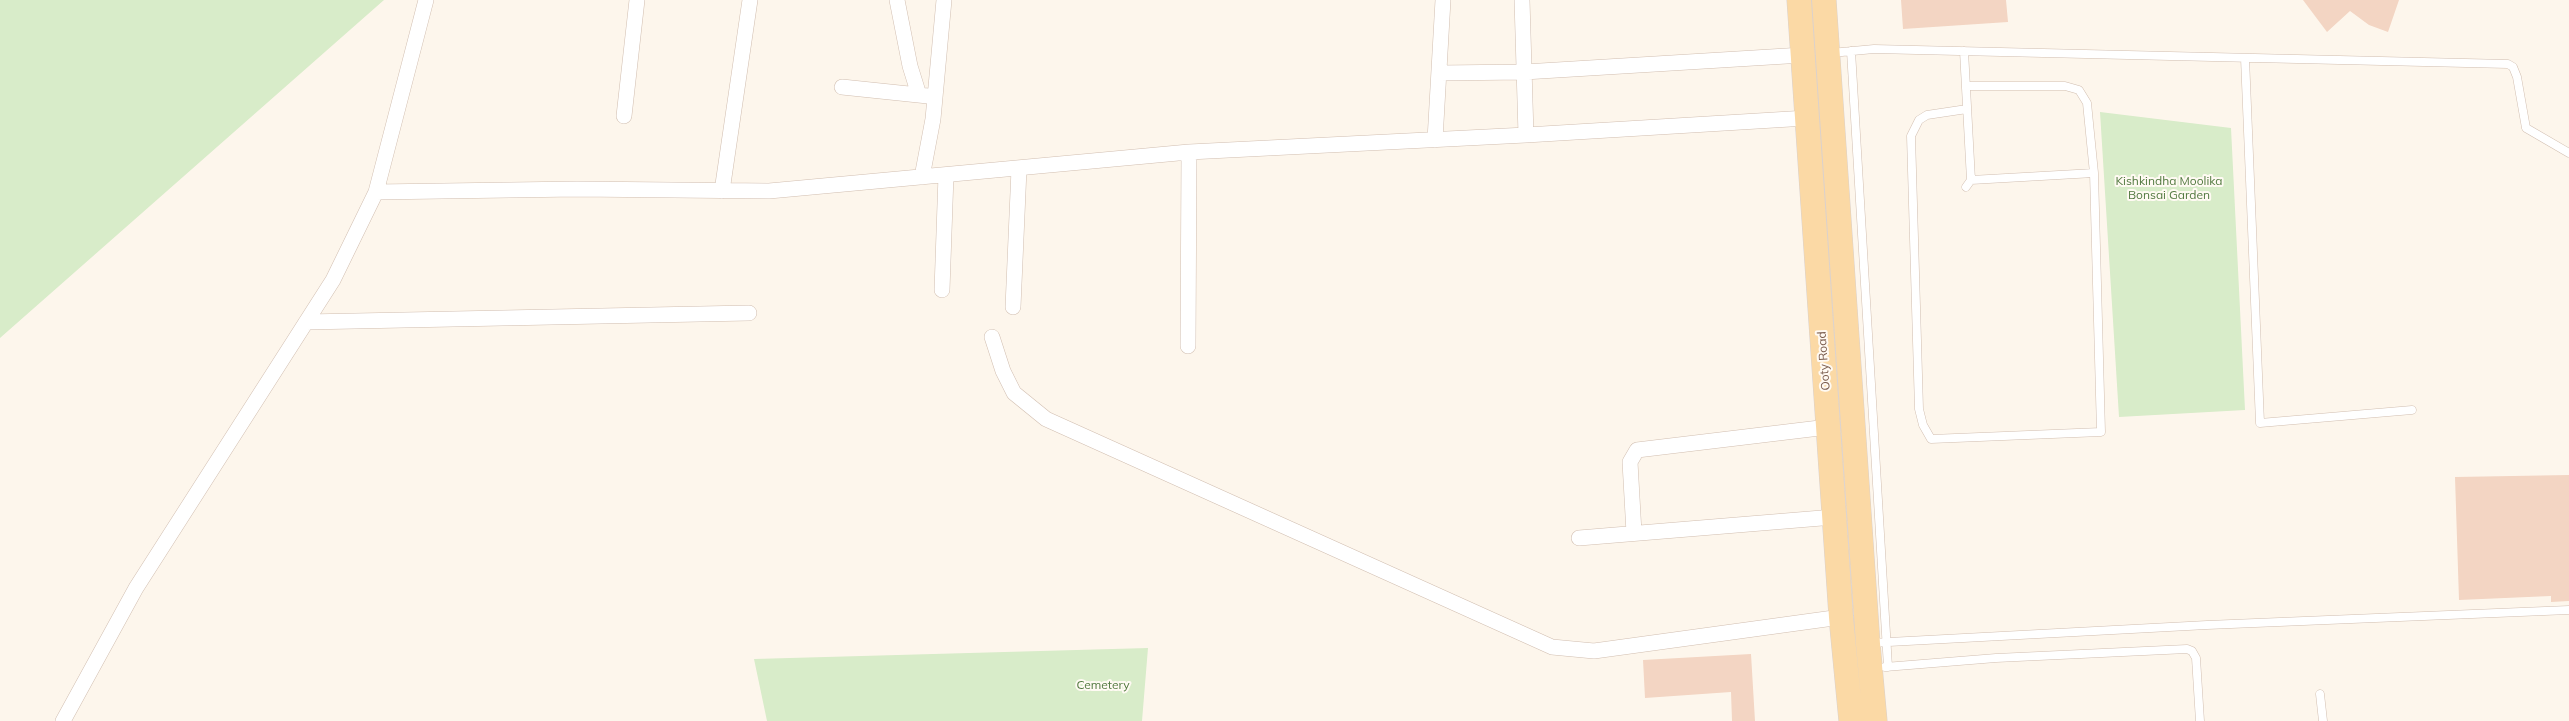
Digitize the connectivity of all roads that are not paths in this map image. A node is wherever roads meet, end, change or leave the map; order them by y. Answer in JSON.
{"nodes":[{"id":1,"x":426,"y":0,"type":"edge"},
{"id":2,"x":637,"y":0,"type":"edge"},
{"id":3,"x":750,"y":0,"type":"edge"},
{"id":4,"x":897,"y":0,"type":"edge"},
{"id":5,"x":944,"y":0,"type":"edge"},
{"id":6,"x":1443,"y":0,"type":"edge"},
{"id":7,"x":1522,"y":0,"type":"edge"},
{"id":8,"x":1799,"y":0,"type":"edge"},
{"id":9,"x":1824,"y":0,"type":"edge"},
{"id":10,"x":1964,"y":51,"type":"junction"},
{"id":11,"x":1840,"y":52,"type":"junction"},
{"id":12,"x":1803,"y":54,"type":"junction"},
{"id":13,"x":2245,"y":58,"type":"junction"},
{"id":14,"x":1524,"y":72,"type":"junction"},
{"id":15,"x":1440,"y":73,"type":"junction"},
{"id":16,"x":1966,"y":86,"type":"junction"},
{"id":17,"x":842,"y":87,"type":"dead end"},
{"id":18,"x":919,"y":95,"type":"junction"},
{"id":19,"x":934,"y":96,"type":"junction"},
{"id":20,"x":1967,"y":109,"type":"junction"},
{"id":21,"x":624,"y":116,"type":"dead end"},
{"id":22,"x":1807,"y":118,"type":"junction"},
{"id":23,"x":1526,"y":136,"type":"junction"},
{"id":24,"x":1435,"y":140,"type":"junction"},
{"id":25,"x":1189,"y":152,"type":"junction"},
{"id":26,"x":2569,"y":153,"type":"edge"},
{"id":27,"x":1019,"y":168,"type":"junction"},
{"id":28,"x":2094,"y":173,"type":"junction"},
{"id":29,"x":946,"y":175,"type":"junction"},
{"id":30,"x":922,"y":177,"type":"junction"},
{"id":31,"x":1971,"y":180,"type":"junction"},
{"id":32,"x":1966,"y":188,"type":"dead end"},
{"id":33,"x":722,"y":191,"type":"junction"},
{"id":34,"x":376,"y":192,"type":"junction"},
{"id":35,"x":942,"y":290,"type":"dead end"},
{"id":36,"x":1014,"y":307,"type":"dead end"},
{"id":37,"x":749,"y":313,"type":"dead end"},
{"id":38,"x":306,"y":322,"type":"junction"},
{"id":39,"x":992,"y":337,"type":"dead end"},
{"id":40,"x":1188,"y":346,"type":"dead end"},
{"id":41,"x":2412,"y":410,"type":"dead end"},
{"id":42,"x":1828,"y":427,"type":"junction"},
{"id":43,"x":1834,"y":517,"type":"junction"},
{"id":44,"x":1634,"y":533,"type":"junction"},
{"id":45,"x":1579,"y":538,"type":"dead end"},
{"id":46,"x":2569,"y":610,"type":"edge"},
{"id":47,"x":1841,"y":617,"type":"junction"},
{"id":48,"x":1877,"y":643,"type":"junction"},
{"id":49,"x":1879,"y":668,"type":"junction"},
{"id":50,"x":2320,"y":694,"type":"dead end"},
{"id":51,"x":64,"y":721,"type":"edge"},
{"id":52,"x":1851,"y":721,"type":"edge"},
{"id":53,"x":1875,"y":721,"type":"edge"},
{"id":54,"x":2200,"y":721,"type":"edge"},
{"id":55,"x":2323,"y":721,"type":"edge"}],
"edges":[{"from":1,"to":34,"type":"street"},
{"from":2,"to":21,"type":"street"},
{"from":3,"to":33,"type":"street"},
{"from":4,"to":18,"type":"street"},
{"from":5,"to":19,"type":"street"},
{"from":6,"to":15,"type":"street"},
{"from":7,"to":14,"type":"street"},
{"from":8,"to":12,"type":"main road","name":"Ooty Road"},
{"from":9,"to":11,"type":"main road","name":"Ooty Road"},
{"from":10,"to":11,"type":"lane"},
{"from":10,"to":13,"type":"lane"},
{"from":10,"to":16,"type":"lane"},
{"from":11,"to":48,"type":"main road","name":"Ooty Road"},
{"from":12,"to":14,"type":"street"},
{"from":12,"to":22,"type":"main road","name":"Ooty Road"},
{"from":13,"to":26,"type":"lane"},
{"from":13,"to":41,"type":"lane"},
{"from":14,"to":15,"type":"street"},
{"from":14,"to":23,"type":"street"},
{"from":15,"to":24,"type":"street"},
{"from":16,"to":20,"type":"lane"},
{"from":16,"to":28,"type":"lane"},
{"from":17,"to":18,"type":"street"},
{"from":18,"to":19,"type":"street"},
{"from":19,"to":30,"type":"street"},
{"from":20,"to":28,"type":"lane"},
{"from":20,"to":31,"type":"lane"},
{"from":22,"to":23,"type":"street"},
{"from":22,"to":42,"type":"main road","name":"Ooty Road"},
{"from":23,"to":24,"type":"street"},
{"from":24,"to":25,"type":"street"},
{"from":25,"to":27,"type":"street"},
{"from":25,"to":40,"type":"street"},
{"from":27,"to":29,"type":"street"},
{"from":27,"to":36,"type":"street"},
{"from":28,"to":31,"type":"lane"},
{"from":29,"to":30,"type":"street"},
{"from":29,"to":35,"type":"street"},
{"from":30,"to":33,"type":"street"},
{"from":31,"to":32,"type":"lane"},
{"from":33,"to":34,"type":"street"},
{"from":34,"to":38,"type":"street"},
{"from":37,"to":38,"type":"street"},
{"from":38,"to":51,"type":"street"},
{"from":39,"to":47,"type":"street"},
{"from":42,"to":43,"type":"main road","name":"Ooty Road"},
{"from":42,"to":44,"type":"street"},
{"from":43,"to":44,"type":"street"},
{"from":43,"to":47,"type":"main road","name":"Ooty Road"},
{"from":44,"to":45,"type":"street"},
{"from":46,"to":48,"type":"lane"},
{"from":47,"to":52,"type":"main road","name":"Ooty Road"},
{"from":48,"to":49,"type":"main road","name":"Ooty Road"},
{"from":49,"to":53,"type":"main road","name":"Ooty Road"},
{"from":49,"to":54,"type":"lane"},
{"from":50,"to":55,"type":"lane"}]}
